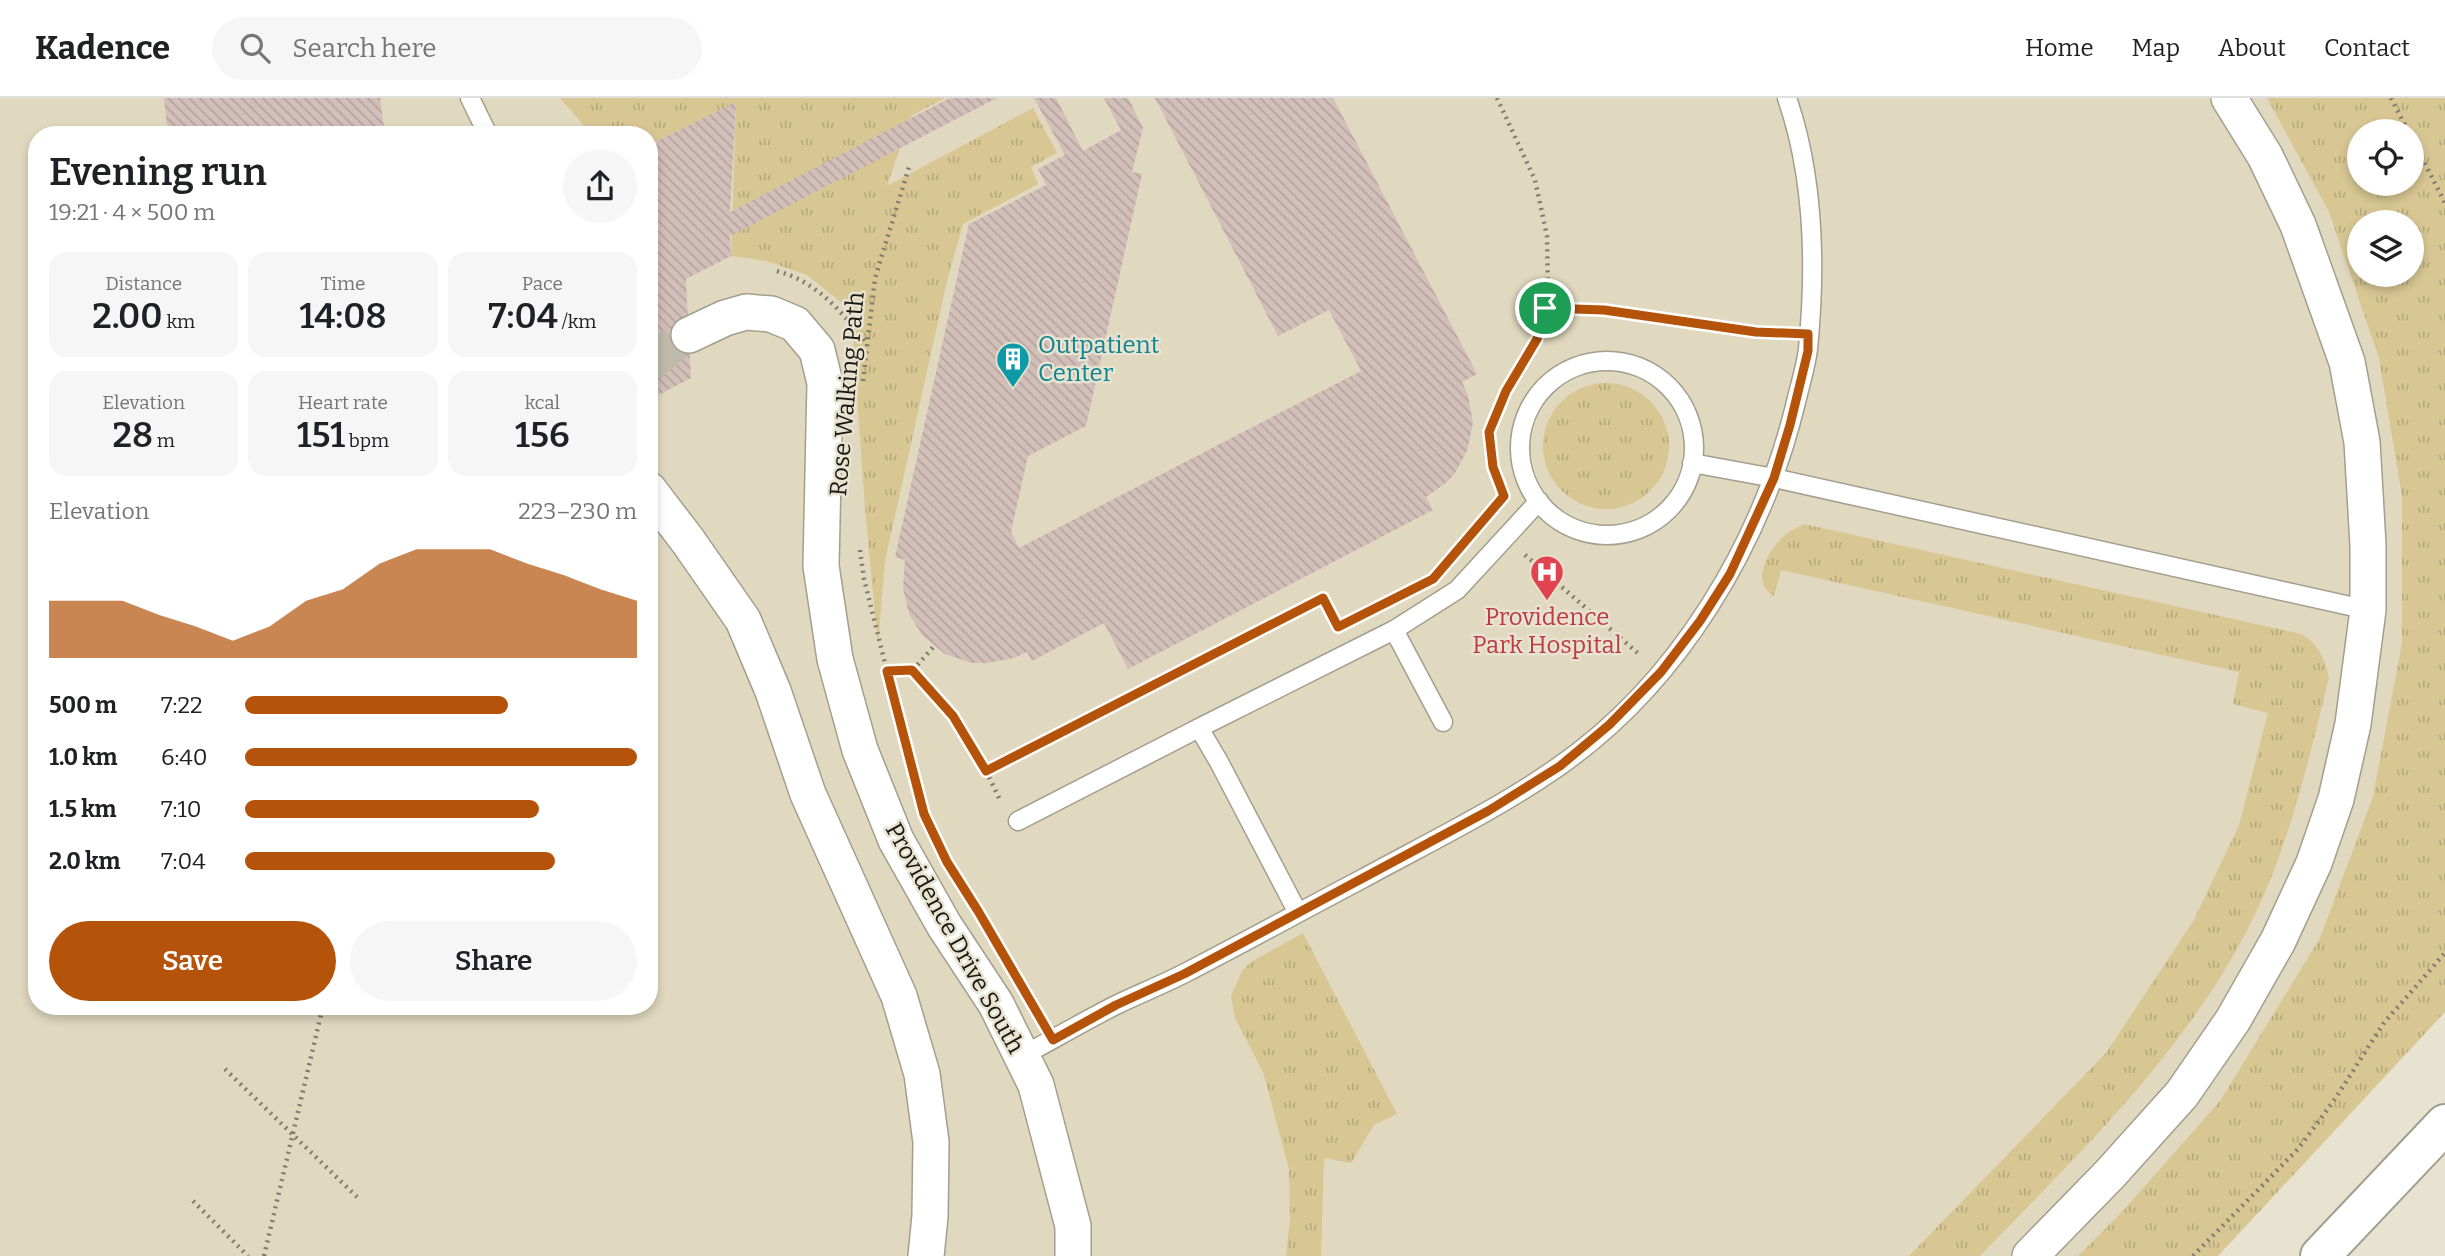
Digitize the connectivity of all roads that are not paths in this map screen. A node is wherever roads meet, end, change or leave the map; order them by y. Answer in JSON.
{"nodes":[{"id":1,"x":470,"y":98,"type":"edge"},
{"id":2,"x":1787,"y":98,"type":"edge"},
{"id":3,"x":2229,"y":98,"type":"edge"},
{"id":4,"x":484,"y":126,"type":"edge"},
{"id":5,"x":689,"y":335,"type":"tunnel mouth"},
{"id":6,"x":1692,"y":463,"type":"junction"},
{"id":7,"x":1774,"y":478,"type":"junction"},
{"id":8,"x":1539,"y":500,"type":"junction"},
{"id":9,"x":658,"y":503,"type":"edge"},
{"id":10,"x":2368,"y":610,"type":"junction"},
{"id":11,"x":1394,"y":630,"type":"junction"},
{"id":12,"x":1443,"y":722,"type":"dead end"},
{"id":13,"x":1199,"y":729,"type":"junction"},
{"id":14,"x":1018,"y":821,"type":"dead end"},
{"id":15,"x":1298,"y":913,"type":"junction"},
{"id":16,"x":1022,"y":1056,"type":"junction"},
{"id":17,"x":2445,"y":1124,"type":"edge"},
{"id":18,"x":926,"y":1256,"type":"edge"},
{"id":19,"x":1073,"y":1256,"type":"edge"},
{"id":20,"x":2030,"y":1256,"type":"edge"},
{"id":21,"x":2319,"y":1256,"type":"edge"}],
"edges":[{"from":1,"to":4,"type":"lane"},
{"from":2,"to":7,"type":"lane"},
{"from":3,"to":10,"type":"street"},
{"from":5,"to":16,"type":"street","name":"Providence Drive South"},
{"from":6,"to":7,"type":"lane"},
{"from":6,"to":8,"type":"lane"},
{"from":6,"to":8,"type":"lane"},
{"from":7,"to":10,"type":"lane"},
{"from":7,"to":15,"type":"lane"},
{"from":8,"to":11,"type":"lane"},
{"from":9,"to":18,"type":"street"},
{"from":10,"to":20,"type":"street"},
{"from":11,"to":12,"type":"lane"},
{"from":11,"to":13,"type":"lane"},
{"from":13,"to":14,"type":"lane"},
{"from":13,"to":15,"type":"lane"},
{"from":15,"to":16,"type":"lane"},
{"from":16,"to":19,"type":"street","name":"Providence Drive South"},
{"from":17,"to":21,"type":"main road"}]}
